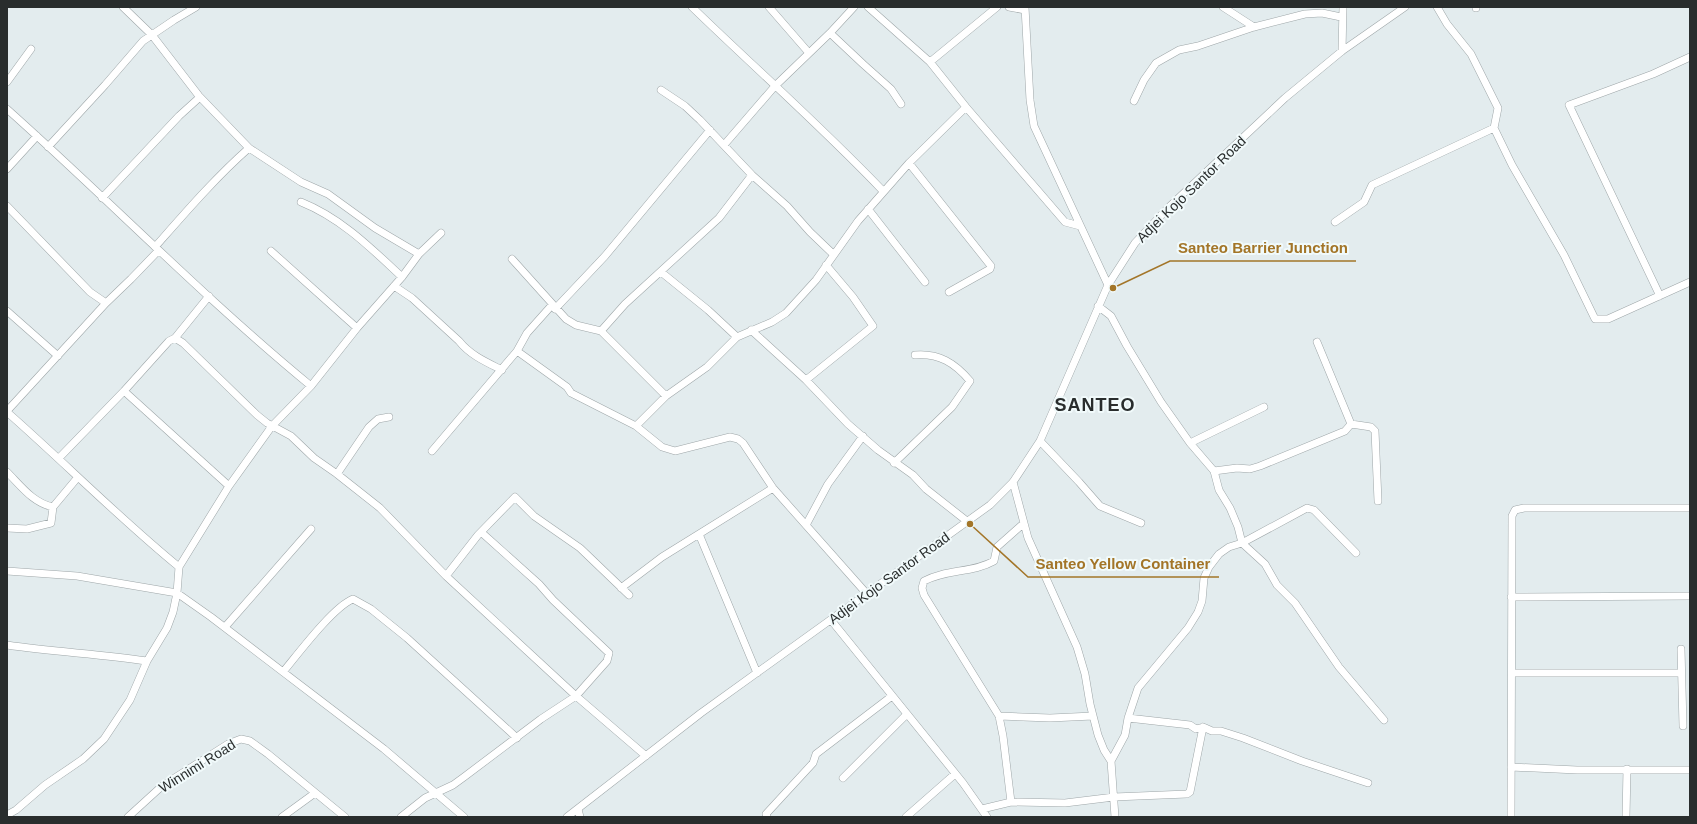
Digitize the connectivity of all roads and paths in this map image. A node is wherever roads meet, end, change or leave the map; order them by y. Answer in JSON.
{"nodes":[{"id":1,"x":122,"y":7,"type":"edge"},
{"id":2,"x":196,"y":7,"type":"edge"},
{"id":3,"x":692,"y":7,"type":"edge"},
{"id":4,"x":769,"y":7,"type":"edge"},
{"id":5,"x":854,"y":7,"type":"edge"},
{"id":6,"x":868,"y":7,"type":"edge"},
{"id":7,"x":997,"y":7,"type":"edge"},
{"id":8,"x":1010,"y":7,"type":"edge"},
{"id":9,"x":1223,"y":7,"type":"edge"},
{"id":10,"x":1343,"y":7,"type":"edge"},
{"id":11,"x":1405,"y":7,"type":"edge"},
{"id":12,"x":1437,"y":7,"type":"edge"},
{"id":13,"x":1024,"y":9,"type":"edge"},
{"id":14,"x":1342,"y":17,"type":"junction"},
{"id":15,"x":1254,"y":27,"type":"junction"},
{"id":16,"x":830,"y":33,"type":"junction"},
{"id":17,"x":152,"y":35,"type":"junction"},
{"id":18,"x":31,"y":49,"type":"dead end"},
{"id":19,"x":1342,"y":51,"type":"junction"},
{"id":20,"x":810,"y":53,"type":"junction"},
{"id":21,"x":1690,"y":57,"type":"edge"},
{"id":22,"x":930,"y":62,"type":"junction"},
{"id":23,"x":7,"y":82,"type":"edge"},
{"id":24,"x":776,"y":86,"type":"junction"},
{"id":25,"x":661,"y":90,"type":"dead end"},
{"id":26,"x":200,"y":97,"type":"junction"},
{"id":27,"x":1134,"y":101,"type":"dead end"},
{"id":28,"x":901,"y":104,"type":"dead end"},
{"id":29,"x":966,"y":107,"type":"junction"},
{"id":30,"x":7,"y":108,"type":"edge"},
{"id":31,"x":1494,"y":128,"type":"junction"},
{"id":32,"x":710,"y":130,"type":"junction"},
{"id":33,"x":37,"y":136,"type":"junction"},
{"id":34,"x":724,"y":145,"type":"junction"},
{"id":35,"x":48,"y":146,"type":"junction"},
{"id":36,"x":249,"y":148,"type":"junction"},
{"id":37,"x":909,"y":163,"type":"junction"},
{"id":38,"x":7,"y":169,"type":"edge"},
{"id":39,"x":752,"y":175,"type":"junction"},
{"id":40,"x":884,"y":191,"type":"junction"},
{"id":41,"x":102,"y":198,"type":"junction"},
{"id":42,"x":301,"y":202,"type":"dead end"},
{"id":43,"x":7,"y":206,"type":"edge"},
{"id":44,"x":868,"y":209,"type":"junction"},
{"id":45,"x":1335,"y":222,"type":"dead end"},
{"id":46,"x":1080,"y":226,"type":"junction"},
{"id":47,"x":441,"y":234,"type":"dead end"},
{"id":48,"x":156,"y":249,"type":"junction"},
{"id":49,"x":271,"y":251,"type":"dead end"},
{"id":50,"x":419,"y":254,"type":"junction"},
{"id":51,"x":833,"y":254,"type":"junction"},
{"id":52,"x":512,"y":259,"type":"dead end"},
{"id":53,"x":826,"y":265,"type":"junction"},
{"id":54,"x":661,"y":272,"type":"junction"},
{"id":55,"x":402,"y":277,"type":"junction"},
{"id":56,"x":925,"y":282,"type":"dead end"},
{"id":57,"x":1690,"y":282,"type":"edge"},
{"id":58,"x":1108,"y":285,"type":"junction"},
{"id":59,"x":394,"y":286,"type":"junction"},
{"id":60,"x":949,"y":292,"type":"dead end"},
{"id":61,"x":209,"y":296,"type":"junction"},
{"id":62,"x":1660,"y":296,"type":"junction"},
{"id":63,"x":106,"y":303,"type":"junction"},
{"id":64,"x":1098,"y":306,"type":"junction"},
{"id":65,"x":554,"y":307,"type":"junction"},
{"id":66,"x":7,"y":311,"type":"edge"},
{"id":67,"x":358,"y":328,"type":"junction"},
{"id":68,"x":751,"y":330,"type":"junction"},
{"id":69,"x":601,"y":332,"type":"junction"},
{"id":70,"x":737,"y":337,"type":"junction"},
{"id":71,"x":175,"y":338,"type":"junction"},
{"id":72,"x":1317,"y":342,"type":"dead end"},
{"id":73,"x":517,"y":351,"type":"junction"},
{"id":74,"x":915,"y":355,"type":"dead end"},
{"id":75,"x":58,"y":356,"type":"junction"},
{"id":76,"x":502,"y":370,"type":"junction"},
{"id":77,"x":806,"y":380,"type":"junction"},
{"id":78,"x":311,"y":386,"type":"junction"},
{"id":79,"x":124,"y":391,"type":"junction"},
{"id":80,"x":666,"y":396,"type":"junction"},
{"id":81,"x":1264,"y":407,"type":"dead end"},
{"id":82,"x":7,"y":412,"type":"edge"},
{"id":83,"x":388,"y":417,"type":"dead end"},
{"id":84,"x":1351,"y":424,"type":"junction"},
{"id":85,"x":272,"y":426,"type":"junction"},
{"id":86,"x":636,"y":426,"type":"junction"},
{"id":87,"x":863,"y":436,"type":"junction"},
{"id":88,"x":1040,"y":441,"type":"junction"},
{"id":89,"x":1190,"y":443,"type":"junction"},
{"id":90,"x":432,"y":451,"type":"dead end"},
{"id":91,"x":59,"y":458,"type":"junction"},
{"id":92,"x":894,"y":463,"type":"junction"},
{"id":93,"x":1214,"y":471,"type":"junction"},
{"id":94,"x":7,"y":472,"type":"edge"},
{"id":95,"x":338,"y":474,"type":"junction"},
{"id":96,"x":78,"y":477,"type":"junction"},
{"id":97,"x":1012,"y":482,"type":"junction"},
{"id":98,"x":229,"y":486,"type":"junction"},
{"id":99,"x":773,"y":488,"type":"junction"},
{"id":100,"x":1378,"y":501,"type":"dead end"},
{"id":101,"x":53,"y":507,"type":"junction"},
{"id":102,"x":1690,"y":508,"type":"edge"},
{"id":103,"x":968,"y":522,"type":"junction"},
{"id":104,"x":1024,"y":524,"type":"junction"},
{"id":105,"x":1141,"y":524,"type":"dead end"},
{"id":106,"x":806,"y":525,"type":"junction"},
{"id":107,"x":7,"y":528,"type":"edge"},
{"id":108,"x":312,"y":528,"type":"dead end"},
{"id":109,"x":481,"y":532,"type":"junction"},
{"id":110,"x":699,"y":534,"type":"junction"},
{"id":111,"x":1242,"y":543,"type":"junction"},
{"id":112,"x":1356,"y":553,"type":"dead end"},
{"id":113,"x":178,"y":567,"type":"junction"},
{"id":114,"x":7,"y":570,"type":"edge"},
{"id":115,"x":446,"y":576,"type":"junction"},
{"id":116,"x":621,"y":588,"type":"junction"},
{"id":117,"x":177,"y":593,"type":"junction"},
{"id":118,"x":867,"y":594,"type":"junction"},
{"id":119,"x":629,"y":595,"type":"dead end"},
{"id":120,"x":1690,"y":596,"type":"edge"},
{"id":121,"x":1511,"y":597,"type":"junction"},
{"id":122,"x":831,"y":620,"type":"junction"},
{"id":123,"x":225,"y":627,"type":"junction"},
{"id":124,"x":7,"y":645,"type":"edge"},
{"id":125,"x":1681,"y":649,"type":"dead end"},
{"id":126,"x":147,"y":661,"type":"junction"},
{"id":127,"x":283,"y":672,"type":"junction"},
{"id":128,"x":757,"y":673,"type":"junction"},
{"id":129,"x":1512,"y":673,"type":"junction"},
{"id":130,"x":1681,"y":674,"type":"junction"},
{"id":131,"x":576,"y":696,"type":"junction"},
{"id":132,"x":892,"y":696,"type":"junction"},
{"id":133,"x":906,"y":715,"type":"junction"},
{"id":134,"x":1000,"y":716,"type":"junction"},
{"id":135,"x":1094,"y":716,"type":"junction"},
{"id":136,"x":1128,"y":718,"type":"junction"},
{"id":137,"x":1384,"y":720,"type":"dead end"},
{"id":138,"x":1683,"y":726,"type":"dead end"},
{"id":139,"x":1203,"y":727,"type":"junction"},
{"id":140,"x":516,"y":738,"type":"junction"},
{"id":141,"x":646,"y":756,"type":"junction"},
{"id":142,"x":1111,"y":761,"type":"junction"},
{"id":143,"x":1511,"y":767,"type":"junction"},
{"id":144,"x":1627,"y":769,"type":"junction"},
{"id":145,"x":1690,"y":770,"type":"edge"},
{"id":146,"x":955,"y":774,"type":"junction"},
{"id":147,"x":843,"y":778,"type":"dead end"},
{"id":148,"x":1368,"y":783,"type":"dead end"},
{"id":149,"x":315,"y":793,"type":"junction"},
{"id":150,"x":436,"y":793,"type":"junction"},
{"id":151,"x":1114,"y":797,"type":"junction"},
{"id":152,"x":1011,"y":802,"type":"junction"},
{"id":153,"x":578,"y":808,"type":"junction"},
{"id":154,"x":982,"y":809,"type":"junction"},
{"id":155,"x":7,"y":815,"type":"edge"},
{"id":156,"x":128,"y":817,"type":"edge"},
{"id":157,"x":282,"y":817,"type":"edge"},
{"id":158,"x":345,"y":817,"type":"edge"},
{"id":159,"x":401,"y":817,"type":"edge"},
{"id":160,"x":464,"y":817,"type":"edge"},
{"id":161,"x":567,"y":817,"type":"edge"},
{"id":162,"x":580,"y":817,"type":"edge"},
{"id":163,"x":767,"y":817,"type":"edge"},
{"id":164,"x":906,"y":817,"type":"edge"},
{"id":165,"x":987,"y":817,"type":"edge"},
{"id":166,"x":1115,"y":817,"type":"edge"},
{"id":167,"x":1511,"y":817,"type":"edge"},
{"id":168,"x":1626,"y":817,"type":"edge"}],
"edges":[{"from":1,"to":17,"type":"street"},
{"from":2,"to":17,"type":"street"},
{"from":3,"to":24,"type":"street"},
{"from":4,"to":20,"type":"street"},
{"from":5,"to":16,"type":"street"},
{"from":6,"to":22,"type":"street"},
{"from":7,"to":22,"type":"street"},
{"from":8,"to":13,"type":"street"},
{"from":9,"to":15,"type":"street"},
{"from":10,"to":14,"type":"street"},
{"from":11,"to":19,"type":"street","name":"Adjei Kojo Santor Road"},
{"from":12,"to":31,"type":"street"},
{"from":13,"to":46,"type":"street"},
{"from":14,"to":15,"type":"street"},
{"from":14,"to":19,"type":"street"},
{"from":15,"to":27,"type":"street"},
{"from":16,"to":20,"type":"street"},
{"from":16,"to":28,"type":"street"},
{"from":17,"to":26,"type":"street"},
{"from":17,"to":35,"type":"street"},
{"from":18,"to":23,"type":"street"},
{"from":19,"to":58,"type":"street","name":"Adjei Kojo Santor Road"},
{"from":20,"to":24,"type":"street"},
{"from":21,"to":62,"type":"street"},
{"from":22,"to":29,"type":"street"},
{"from":24,"to":34,"type":"street"},
{"from":24,"to":40,"type":"street"},
{"from":25,"to":32,"type":"street"},
{"from":26,"to":36,"type":"street"},
{"from":26,"to":41,"type":"street"},
{"from":29,"to":37,"type":"street"},
{"from":29,"to":46,"type":"street"},
{"from":30,"to":33,"type":"street"},
{"from":31,"to":45,"type":"street"},
{"from":31,"to":62,"type":"street"},
{"from":32,"to":34,"type":"street"},
{"from":32,"to":65,"type":"street"},
{"from":33,"to":35,"type":"street"},
{"from":33,"to":38,"type":"street"},
{"from":34,"to":39,"type":"street"},
{"from":35,"to":41,"type":"street"},
{"from":36,"to":48,"type":"street"},
{"from":36,"to":50,"type":"street"},
{"from":37,"to":40,"type":"street"},
{"from":37,"to":60,"type":"street"},
{"from":39,"to":51,"type":"street"},
{"from":39,"to":54,"type":"street"},
{"from":40,"to":44,"type":"street"},
{"from":41,"to":48,"type":"street"},
{"from":42,"to":55,"type":"street"},
{"from":43,"to":63,"type":"street"},
{"from":44,"to":51,"type":"street"},
{"from":44,"to":56,"type":"street"},
{"from":46,"to":58,"type":"street"},
{"from":47,"to":50,"type":"street"},
{"from":48,"to":61,"type":"street"},
{"from":48,"to":63,"type":"street"},
{"from":49,"to":67,"type":"street"},
{"from":50,"to":55,"type":"street"},
{"from":51,"to":53,"type":"street"},
{"from":52,"to":65,"type":"street"},
{"from":53,"to":68,"type":"street"},
{"from":53,"to":77,"type":"street"},
{"from":54,"to":69,"type":"street"},
{"from":54,"to":70,"type":"street"},
{"from":55,"to":59,"type":"street"},
{"from":57,"to":62,"type":"street"},
{"from":58,"to":64,"type":"street","name":"Adjei Kojo Santor Road"},
{"from":59,"to":67,"type":"street"},
{"from":59,"to":76,"type":"street"},
{"from":61,"to":71,"type":"street"},
{"from":61,"to":78,"type":"street"},
{"from":63,"to":75,"type":"street"},
{"from":64,"to":88,"type":"street","name":"Adjei Kojo Santor Road"},
{"from":64,"to":89,"type":"street"},
{"from":65,"to":69,"type":"street"},
{"from":65,"to":73,"type":"street"},
{"from":66,"to":75,"type":"street"},
{"from":67,"to":78,"type":"street"},
{"from":68,"to":70,"type":"street"},
{"from":68,"to":77,"type":"street"},
{"from":69,"to":80,"type":"street"},
{"from":70,"to":80,"type":"street"},
{"from":71,"to":79,"type":"street"},
{"from":71,"to":85,"type":"street"},
{"from":72,"to":84,"type":"street"},
{"from":73,"to":76,"type":"street"},
{"from":73,"to":86,"type":"street"},
{"from":74,"to":92,"type":"street"},
{"from":75,"to":82,"type":"street"},
{"from":76,"to":90,"type":"street"},
{"from":77,"to":87,"type":"street"},
{"from":78,"to":85,"type":"street"},
{"from":79,"to":91,"type":"street"},
{"from":79,"to":98,"type":"street"},
{"from":80,"to":86,"type":"street"},
{"from":81,"to":89,"type":"street"},
{"from":82,"to":91,"type":"street"},
{"from":83,"to":95,"type":"street"},
{"from":84,"to":93,"type":"street"},
{"from":84,"to":100,"type":"street"},
{"from":85,"to":95,"type":"street"},
{"from":85,"to":98,"type":"street"},
{"from":86,"to":99,"type":"street"},
{"from":87,"to":92,"type":"street"},
{"from":87,"to":106,"type":"street"},
{"from":88,"to":97,"type":"street","name":"Adjei Kojo Santor Road"},
{"from":88,"to":105,"type":"street"},
{"from":89,"to":93,"type":"street"},
{"from":91,"to":96,"type":"street"},
{"from":92,"to":103,"type":"street"},
{"from":93,"to":111,"type":"street"},
{"from":94,"to":101,"type":"street"},
{"from":95,"to":115,"type":"street"},
{"from":96,"to":101,"type":"street"},
{"from":96,"to":113,"type":"street"},
{"from":97,"to":103,"type":"street","name":"Adjei Kojo Santor Road"},
{"from":97,"to":104,"type":"street"},
{"from":98,"to":113,"type":"street"},
{"from":99,"to":106,"type":"street"},
{"from":99,"to":110,"type":"street"},
{"from":101,"to":107,"type":"street"},
{"from":102,"to":121,"type":"street"},
{"from":103,"to":118,"type":"street","name":"Adjei Kojo Santor Road"},
{"from":104,"to":134,"type":"street"},
{"from":104,"to":135,"type":"street"},
{"from":106,"to":118,"type":"street"},
{"from":108,"to":123,"type":"street"},
{"from":109,"to":115,"type":"street"},
{"from":109,"to":116,"type":"street"},
{"from":109,"to":131,"type":"street"},
{"from":110,"to":116,"type":"street"},
{"from":110,"to":128,"type":"street"},
{"from":111,"to":112,"type":"street"},
{"from":111,"to":136,"type":"street"},
{"from":111,"to":137,"type":"street"},
{"from":113,"to":117,"type":"street"},
{"from":114,"to":117,"type":"street"},
{"from":115,"to":131,"type":"street"},
{"from":116,"to":119,"type":"street"},
{"from":117,"to":123,"type":"street"},
{"from":117,"to":126,"type":"street"},
{"from":118,"to":122,"type":"street","name":"Adjei Kojo Santor Road"},
{"from":120,"to":121,"type":"street"},
{"from":121,"to":129,"type":"street"},
{"from":122,"to":128,"type":"street","name":"Adjei Kojo Santor Road"},
{"from":122,"to":132,"type":"street"},
{"from":123,"to":127,"type":"street"},
{"from":124,"to":126,"type":"street"},
{"from":125,"to":130,"type":"street"},
{"from":126,"to":155,"type":"street"},
{"from":127,"to":140,"type":"street"},
{"from":127,"to":150,"type":"street"},
{"from":128,"to":141,"type":"street","name":"Adjei Kojo Santor Road"},
{"from":129,"to":130,"type":"street"},
{"from":129,"to":143,"type":"street"},
{"from":130,"to":138,"type":"street"},
{"from":131,"to":140,"type":"street"},
{"from":131,"to":141,"type":"street"},
{"from":132,"to":133,"type":"street"},
{"from":132,"to":163,"type":"street"},
{"from":133,"to":146,"type":"street"},
{"from":133,"to":147,"type":"street"},
{"from":134,"to":135,"type":"street"},
{"from":134,"to":152,"type":"street"},
{"from":135,"to":142,"type":"street"},
{"from":136,"to":139,"type":"street"},
{"from":136,"to":142,"type":"street"},
{"from":139,"to":148,"type":"street"},
{"from":139,"to":151,"type":"street"},
{"from":140,"to":150,"type":"street"},
{"from":141,"to":153,"type":"street","name":"Adjei Kojo Santor Road"},
{"from":142,"to":151,"type":"street"},
{"from":143,"to":144,"type":"street"},
{"from":143,"to":167,"type":"street"},
{"from":144,"to":145,"type":"street"},
{"from":144,"to":168,"type":"street"},
{"from":146,"to":154,"type":"street"},
{"from":146,"to":164,"type":"street"},
{"from":149,"to":156,"type":"street","name":"Winnimi Road"},
{"from":149,"to":157,"type":"street"},
{"from":149,"to":158,"type":"street","name":"Winnimi Road"},
{"from":150,"to":159,"type":"street"},
{"from":150,"to":160,"type":"street"},
{"from":151,"to":152,"type":"street"},
{"from":151,"to":166,"type":"street"},
{"from":152,"to":154,"type":"street"},
{"from":153,"to":161,"type":"street","name":"Adjei Kojo Santor Road"},
{"from":153,"to":162,"type":"street"},
{"from":154,"to":165,"type":"street"}]}
